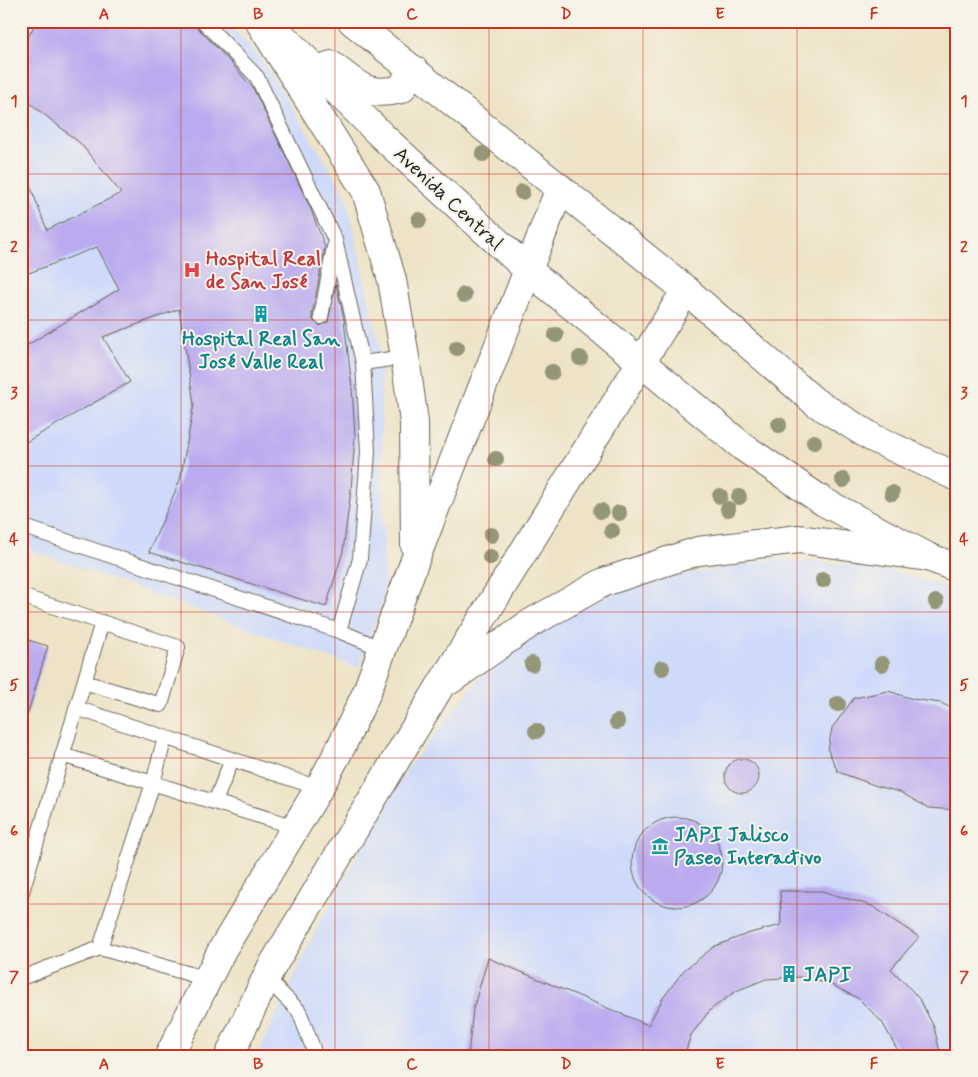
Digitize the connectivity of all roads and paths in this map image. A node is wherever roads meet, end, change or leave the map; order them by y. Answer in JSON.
{"nodes":[{"id":1,"x":203,"y":21,"type":"edge"},
{"id":2,"x":259,"y":21,"type":"edge"},
{"id":3,"x":268,"y":21,"type":"edge"},
{"id":4,"x":275,"y":21,"type":"edge"},
{"id":5,"x":352,"y":21,"type":"edge"},
{"id":6,"x":413,"y":69,"type":"junction"},
{"id":7,"x":560,"y":188,"type":"junction"},
{"id":8,"x":335,"y":240,"type":"junction"},
{"id":9,"x":528,"y":270,"type":"junction"},
{"id":10,"x":686,"y":290,"type":"junction"},
{"id":11,"x":322,"y":317,"type":"dead end"},
{"id":12,"x":405,"y":358,"type":"junction"},
{"id":13,"x":364,"y":363,"type":"junction"},
{"id":14,"x":642,"y":363,"type":"junction"},
{"id":15,"x":957,"y":477,"type":"edge"},
{"id":16,"x":21,"y":526,"type":"edge"},
{"id":17,"x":928,"y":557,"type":"junction"},
{"id":18,"x":415,"y":560,"type":"junction"},
{"id":19,"x":957,"y":568,"type":"edge"},
{"id":20,"x":21,"y":596,"type":"edge"},
{"id":21,"x":102,"y":622,"type":"junction"},
{"id":22,"x":339,"y":632,"type":"junction"},
{"id":23,"x":383,"y":649,"type":"junction"},
{"id":24,"x":84,"y":682,"type":"junction"},
{"id":25,"x":439,"y":688,"type":"junction"},
{"id":26,"x":76,"y":708,"type":"junction"},
{"id":27,"x":165,"y":738,"type":"junction"},
{"id":28,"x":62,"y":755,"type":"junction"},
{"id":29,"x":232,"y":759,"type":"junction"},
{"id":30,"x":153,"y":783,"type":"junction"},
{"id":31,"x":318,"y":788,"type":"junction"},
{"id":32,"x":215,"y":802,"type":"junction"},
{"id":33,"x":295,"y":827,"type":"junction"},
{"id":34,"x":21,"y":895,"type":"edge"},
{"id":35,"x":100,"y":948,"type":"junction"},
{"id":36,"x":21,"y":978,"type":"edge"},
{"id":37,"x":266,"y":978,"type":"junction"},
{"id":38,"x":207,"y":979,"type":"junction"},
{"id":39,"x":169,"y":1056,"type":"edge"},
{"id":40,"x":228,"y":1056,"type":"edge"},
{"id":41,"x":313,"y":1056,"type":"edge"}],
"edges":[{"from":1,"to":8,"type":"lane"},
{"from":2,"to":12,"type":"main road"},
{"from":3,"to":9,"type":"main road","name":"Avenida Central"},
{"from":4,"to":6,"type":"main road"},
{"from":5,"to":6,"type":"main road"},
{"from":6,"to":7,"type":"main road"},
{"from":7,"to":9,"type":"main road"},
{"from":7,"to":10,"type":"main road"},
{"from":8,"to":11,"type":"lane"},
{"from":8,"to":13,"type":"lane"},
{"from":9,"to":14,"type":"main road","name":"Avenida Central"},
{"from":9,"to":18,"type":"main road"},
{"from":10,"to":14,"type":"main road"},
{"from":10,"to":15,"type":"main road"},
{"from":12,"to":13,"type":"lane"},
{"from":12,"to":18,"type":"main road"},
{"from":13,"to":22,"type":"lane"},
{"from":14,"to":17,"type":"main road","name":"Avenida Central"},
{"from":14,"to":25,"type":"main road"},
{"from":16,"to":22,"type":"lane"},
{"from":17,"to":19,"type":"main road"},
{"from":17,"to":25,"type":"main road"},
{"from":18,"to":23,"type":"main road"},
{"from":20,"to":21,"type":"lane"},
{"from":21,"to":24,"type":"lane"},
{"from":21,"to":24,"type":"lane"},
{"from":22,"to":23,"type":"lane"},
{"from":23,"to":31,"type":"main road"},
{"from":24,"to":26,"type":"lane"},
{"from":25,"to":37,"type":"main road"},
{"from":26,"to":27,"type":"lane"},
{"from":26,"to":28,"type":"lane"},
{"from":27,"to":29,"type":"lane"},
{"from":27,"to":30,"type":"lane"},
{"from":28,"to":30,"type":"lane"},
{"from":28,"to":34,"type":"lane"},
{"from":29,"to":31,"type":"lane"},
{"from":29,"to":32,"type":"lane"},
{"from":30,"to":32,"type":"lane"},
{"from":30,"to":35,"type":"lane"},
{"from":31,"to":33,"type":"main road"},
{"from":32,"to":33,"type":"lane"},
{"from":33,"to":38,"type":"main road"},
{"from":35,"to":36,"type":"lane"},
{"from":35,"to":38,"type":"lane"},
{"from":37,"to":40,"type":"main road"},
{"from":37,"to":41,"type":"lane"},
{"from":38,"to":39,"type":"main road"}]}
